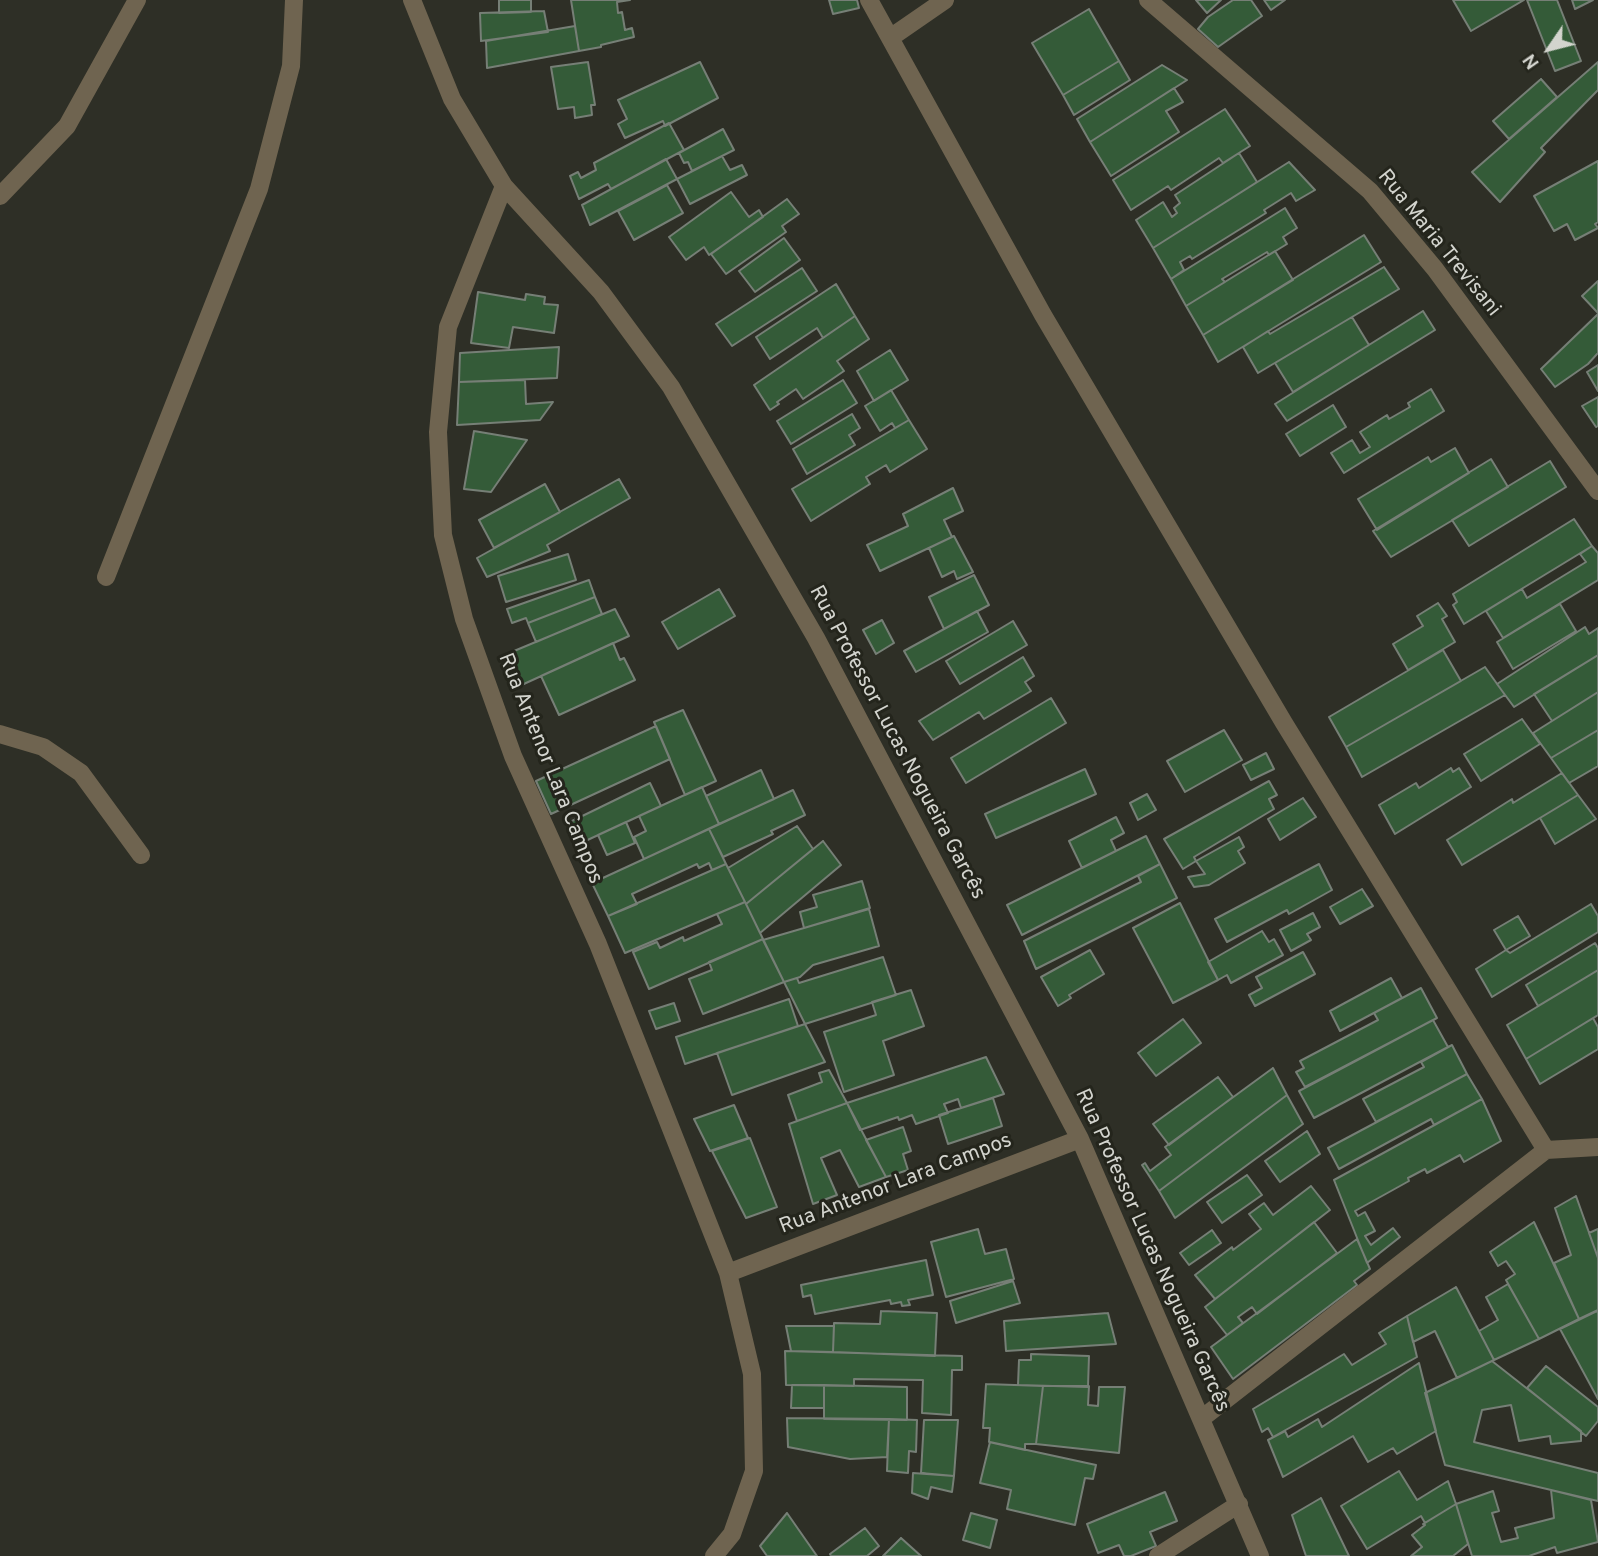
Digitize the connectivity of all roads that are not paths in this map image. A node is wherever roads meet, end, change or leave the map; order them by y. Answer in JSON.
{"nodes":[{"id":1,"x":137,"y":0,"type":"edge"},
{"id":2,"x":294,"y":0,"type":"edge"},
{"id":3,"x":412,"y":0,"type":"edge"},
{"id":4,"x":869,"y":0,"type":"edge"},
{"id":5,"x":945,"y":0,"type":"edge"},
{"id":6,"x":1148,"y":0,"type":"edge"},
{"id":7,"x":890,"y":38,"type":"junction"},
{"id":8,"x":505,"y":186,"type":"junction"},
{"id":9,"x":0,"y":197,"type":"edge"},
{"id":10,"x":1598,"y":491,"type":"edge"},
{"id":11,"x":106,"y":577,"type":"dead end"},
{"id":12,"x":0,"y":734,"type":"edge"},
{"id":13,"x":141,"y":855,"type":"dead end"},
{"id":14,"x":1080,"y":1139,"type":"junction"},
{"id":15,"x":1598,"y":1147,"type":"edge"},
{"id":16,"x":1546,"y":1150,"type":"junction"},
{"id":17,"x":728,"y":1273,"type":"junction"},
{"id":18,"x":1201,"y":1419,"type":"junction"},
{"id":19,"x":1239,"y":1504,"type":"junction"},
{"id":20,"x":714,"y":1556,"type":"edge"},
{"id":21,"x":1158,"y":1556,"type":"edge"},
{"id":22,"x":1260,"y":1556,"type":"edge"}],
"edges":[{"from":1,"to":9,"type":"street"},
{"from":2,"to":11,"type":"street"},
{"from":3,"to":8,"type":"street","name":"Rua Professor Lucas Nogueira Garcês"},
{"from":4,"to":7,"type":"street"},
{"from":5,"to":7,"type":"street"},
{"from":6,"to":10,"type":"street","name":"Rua Maria Trevisani"},
{"from":7,"to":16,"type":"street"},
{"from":8,"to":14,"type":"street","name":"Rua Professor Lucas Nogueira Garcês"},
{"from":8,"to":17,"type":"street","name":"Rua Antenor Lara Campos"},
{"from":12,"to":13,"type":"street"},
{"from":14,"to":17,"type":"street","name":"Rua Antenor Lara Campos"},
{"from":14,"to":18,"type":"street","name":"Rua Professor Lucas Nogueira Garcês"},
{"from":15,"to":16,"type":"street"},
{"from":16,"to":18,"type":"street"},
{"from":17,"to":20,"type":"street","name":"Rua Antenor Lara Campos"},
{"from":18,"to":19,"type":"street","name":"Rua Professor Lucas Nogueira Garcês"},
{"from":19,"to":21,"type":"street"},
{"from":19,"to":22,"type":"street","name":"Rua Professor Lucas Nogueira Garcês"}]}
